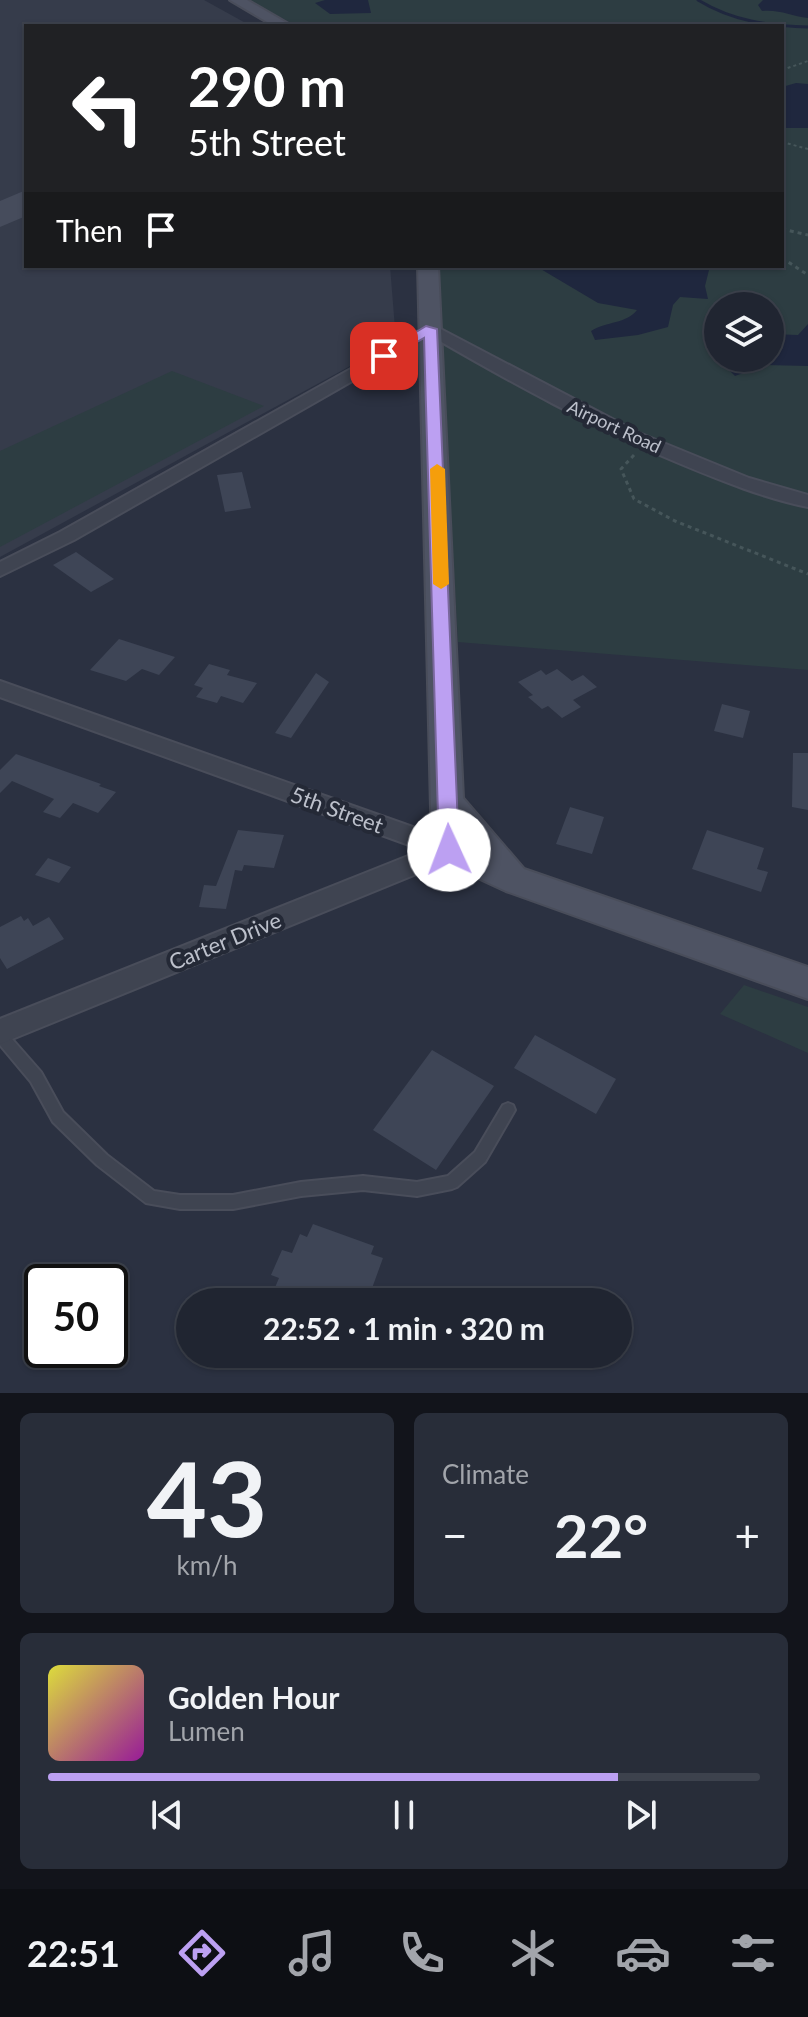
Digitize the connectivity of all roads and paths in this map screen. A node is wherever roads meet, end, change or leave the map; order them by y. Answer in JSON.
{"nodes":[{"id":1,"x":237,"y":0,"type":"edge"},
{"id":2,"x":281,"y":24,"type":"edge"},
{"id":3,"x":808,"y":61,"type":"edge"},
{"id":4,"x":784,"y":69,"type":"edge"},
{"id":5,"x":784,"y":143,"type":"edge"},
{"id":6,"x":808,"y":149,"type":"edge"},
{"id":7,"x":784,"y":229,"type":"edge"},
{"id":8,"x":808,"y":235,"type":"edge"},
{"id":9,"x":784,"y":259,"type":"edge"},
{"id":10,"x":428,"y":268,"type":"edge"},
{"id":11,"x":808,"y":275,"type":"edge"},
{"id":12,"x":431,"y":329,"type":"junction"},
{"id":13,"x":645,"y":443,"type":"junction"},
{"id":14,"x":808,"y":501,"type":"edge"},
{"id":15,"x":0,"y":570,"type":"edge"},
{"id":16,"x":808,"y":574,"type":"edge"},
{"id":17,"x":0,"y":689,"type":"edge"},
{"id":18,"x":447,"y":801,"type":"junction"},
{"id":19,"x":449,"y":850,"type":"junction"},
{"id":20,"x":518,"y":881,"type":"junction"},
{"id":21,"x":808,"y":983,"type":"edge"},
{"id":22,"x":0,"y":1034,"type":"edge"},
{"id":23,"x":508,"y":1110,"type":"dead end"}],
"edges":[{"from":1,"to":2,"type":"main road"},
{"from":3,"to":4,"type":"path"},
{"from":5,"to":6,"type":"path"},
{"from":7,"to":8,"type":"path"},
{"from":9,"to":11,"type":"path"},
{"from":10,"to":12,"type":"main road"},
{"from":12,"to":13,"type":"street","name":"Airport Road"},
{"from":12,"to":15,"type":"street"},
{"from":12,"to":18,"type":"main road"},
{"from":13,"to":14,"type":"street","name":"Airport Road"},
{"from":13,"to":16,"type":"path"},
{"from":17,"to":19,"type":"street","name":"5th Street"},
{"from":18,"to":19,"type":"main road"},
{"from":18,"to":20,"type":"main road"},
{"from":19,"to":20,"type":"main road","name":"5th Street"},
{"from":19,"to":22,"type":"street","name":"Carter Drive"},
{"from":20,"to":21,"type":"main road","name":"5th Street"},
{"from":22,"to":23,"type":"lane"}]}
